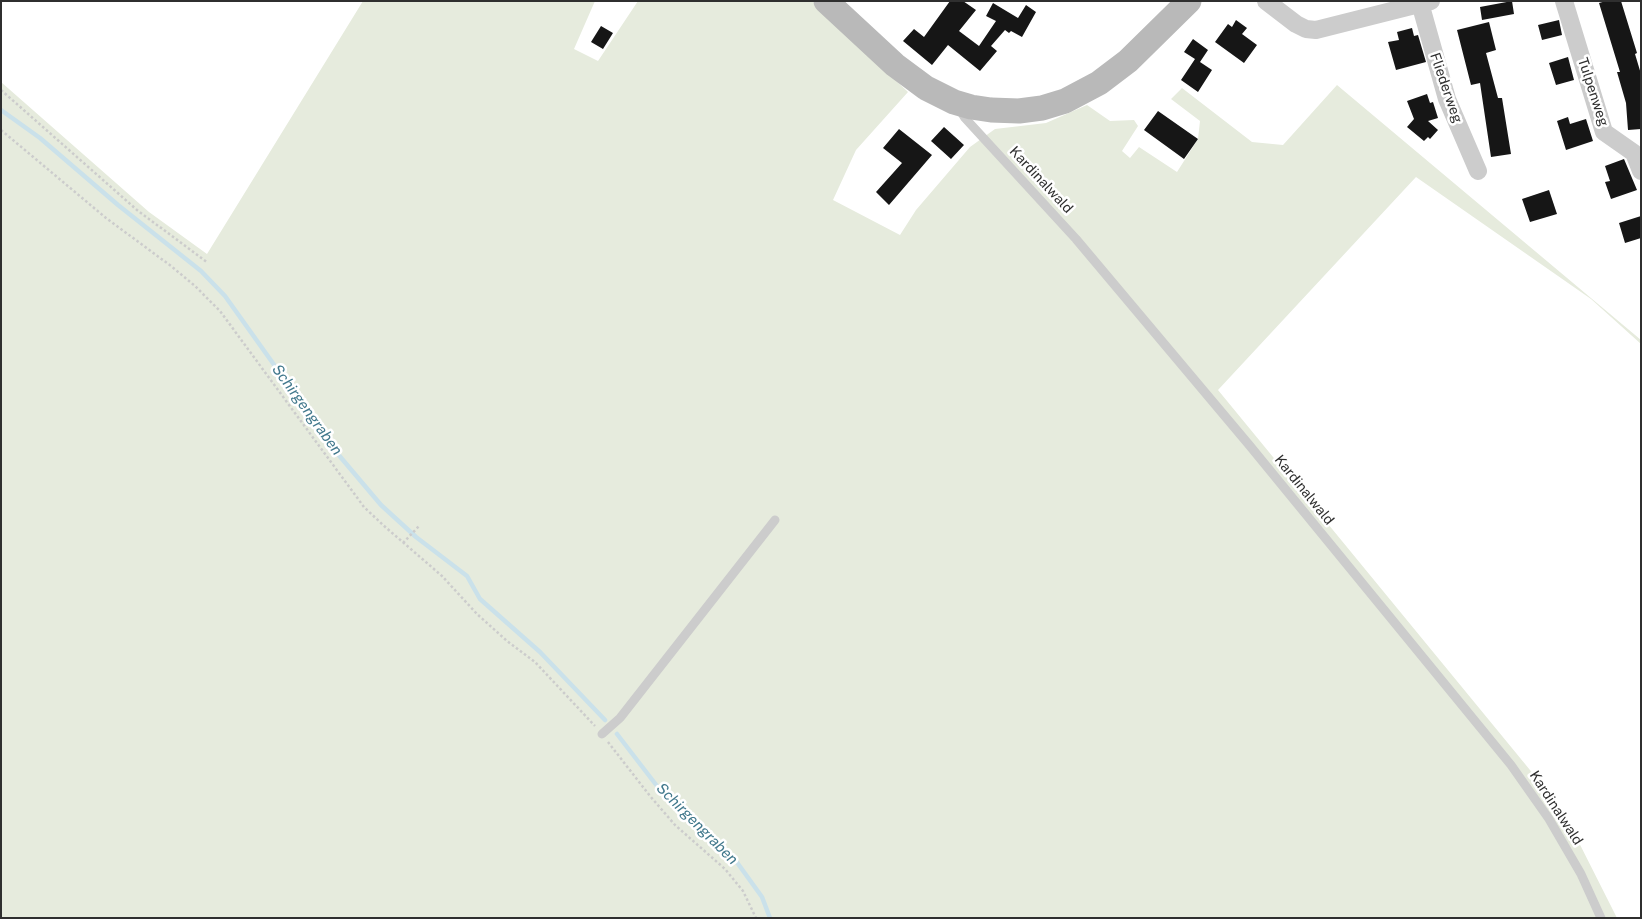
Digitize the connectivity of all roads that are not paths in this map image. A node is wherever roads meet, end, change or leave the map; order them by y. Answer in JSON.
{"nodes":[{"id":1,"x":826,"y":1,"type":"edge"},
{"id":2,"x":1189,"y":1,"type":"edge"},
{"id":3,"x":1266,"y":1,"type":"edge"},
{"id":4,"x":1564,"y":1,"type":"edge"},
{"id":5,"x":1425,"y":2,"type":"edge"},
{"id":6,"x":954,"y":102,"type":"junction"},
{"id":7,"x":1478,"y":171,"type":"dead end"},
{"id":8,"x":1641,"y":171,"type":"edge"},
{"id":9,"x":776,"y":520,"type":"dead end"},
{"id":10,"x":602,"y":734,"type":"road end"},
{"id":11,"x":1602,"y":918,"type":"edge"}],
"edges":[{"from":1,"to":6,"type":"main road"},
{"from":2,"to":6,"type":"main road"},
{"from":3,"to":5,"type":"street"},
{"from":4,"to":8,"type":"street","name":"Tulpenweg"},
{"from":5,"to":7,"type":"street","name":"Fliederweg"},
{"from":6,"to":11,"type":"lane","name":"Kardinalwald"},
{"from":9,"to":10,"type":"lane"}]}
